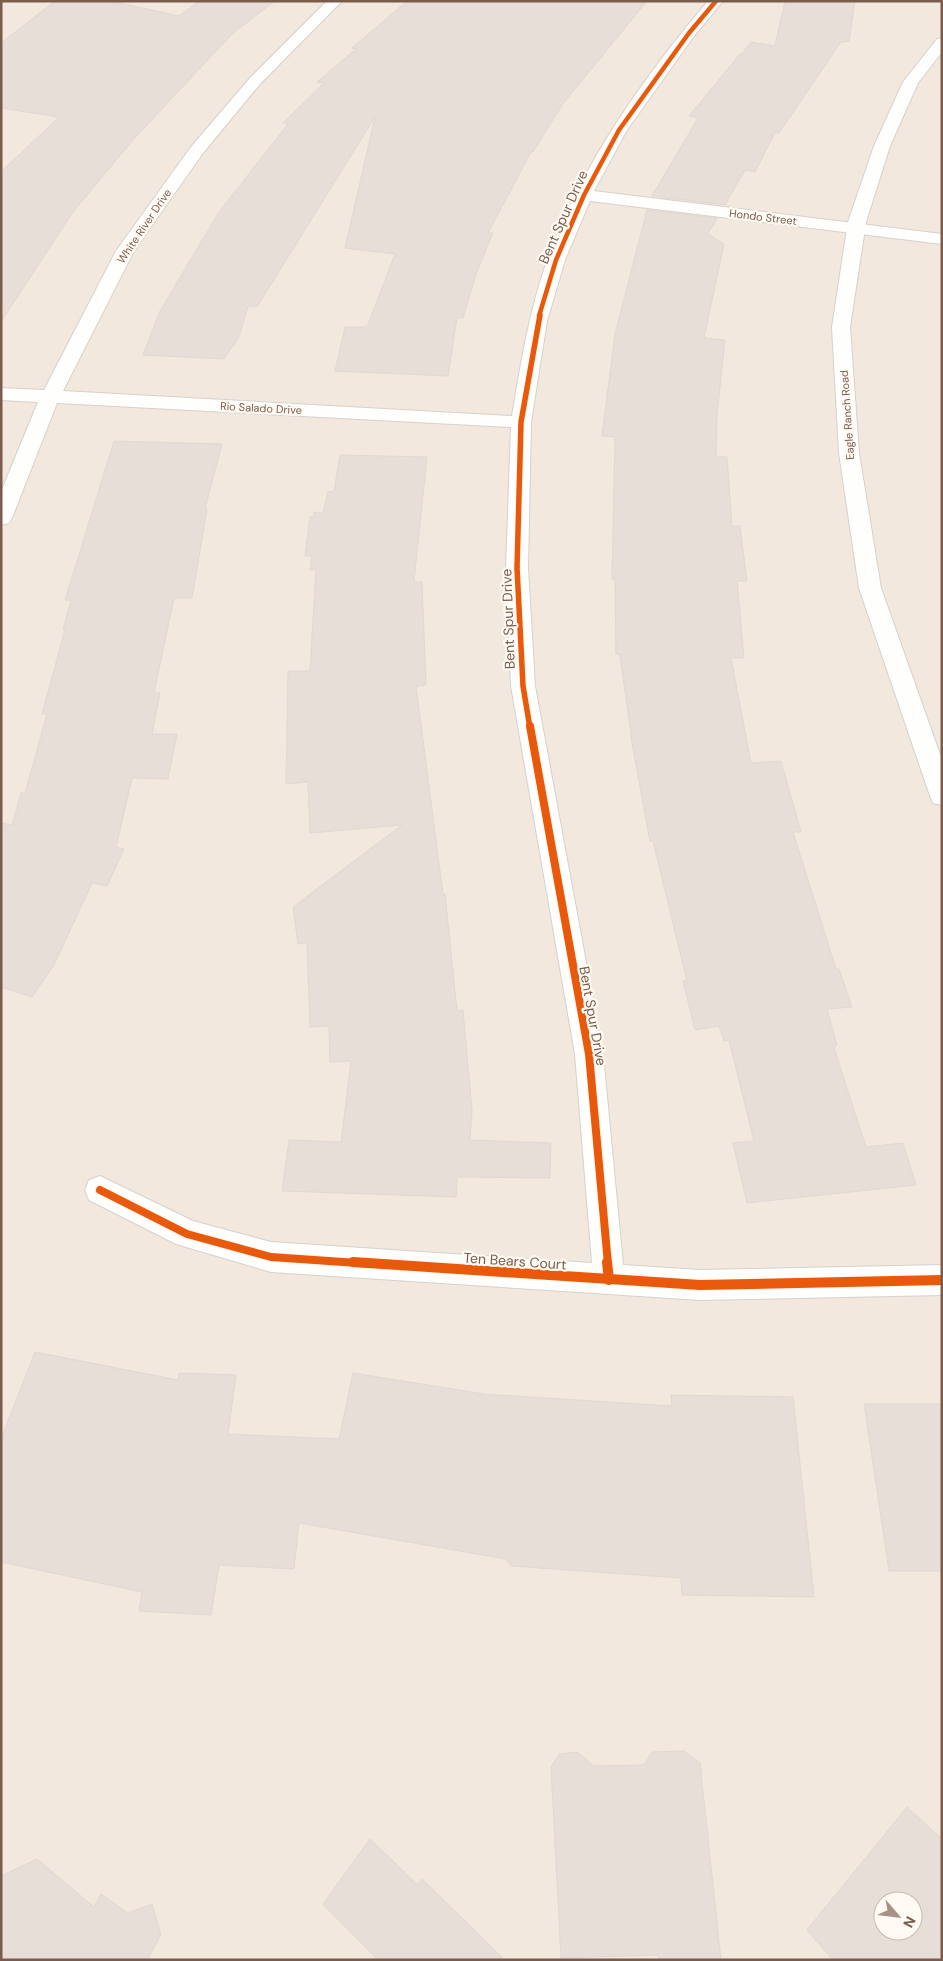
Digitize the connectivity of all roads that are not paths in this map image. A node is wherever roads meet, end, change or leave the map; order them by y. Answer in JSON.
{"nodes":[{"id":1,"x":335,"y":1,"type":"edge"},
{"id":2,"x":716,"y":1,"type":"edge"},
{"id":3,"x":942,"y":42,"type":"edge"},
{"id":4,"x":584,"y":196,"type":"junction"},
{"id":5,"x":856,"y":228,"type":"junction"},
{"id":6,"x":942,"y":239,"type":"edge"},
{"id":7,"x":1,"y":394,"type":"edge"},
{"id":8,"x":50,"y":397,"type":"junction"},
{"id":9,"x":521,"y":422,"type":"junction"},
{"id":10,"x":1,"y":518,"type":"edge"},
{"id":11,"x":942,"y":796,"type":"edge"},
{"id":12,"x":100,"y":1190,"type":"dead end"},
{"id":13,"x":609,"y":1280,"type":"junction"},
{"id":14,"x":942,"y":1280,"type":"edge"}],
"edges":[{"from":1,"to":8,"type":"street","name":"White River Drive"},
{"from":2,"to":4,"type":"street","name":"Bent Spur Drive"},
{"from":3,"to":5,"type":"street","name":"Eagle Ranch Road"},
{"from":4,"to":5,"type":"street","name":"Hondo Street"},
{"from":4,"to":9,"type":"street","name":"Bent Spur Drive"},
{"from":5,"to":6,"type":"street","name":"Hondo Street"},
{"from":5,"to":11,"type":"street","name":"Eagle Ranch Road"},
{"from":7,"to":8,"type":"street","name":"Rio Salado Drive"},
{"from":8,"to":9,"type":"street","name":"Rio Salado Drive"},
{"from":8,"to":10,"type":"street","name":"White River Drive"},
{"from":9,"to":13,"type":"street","name":"Bent Spur Drive"},
{"from":12,"to":13,"type":"street","name":"Ten Bears Court"},
{"from":13,"to":14,"type":"street","name":"Ten Bears Court"}]}
